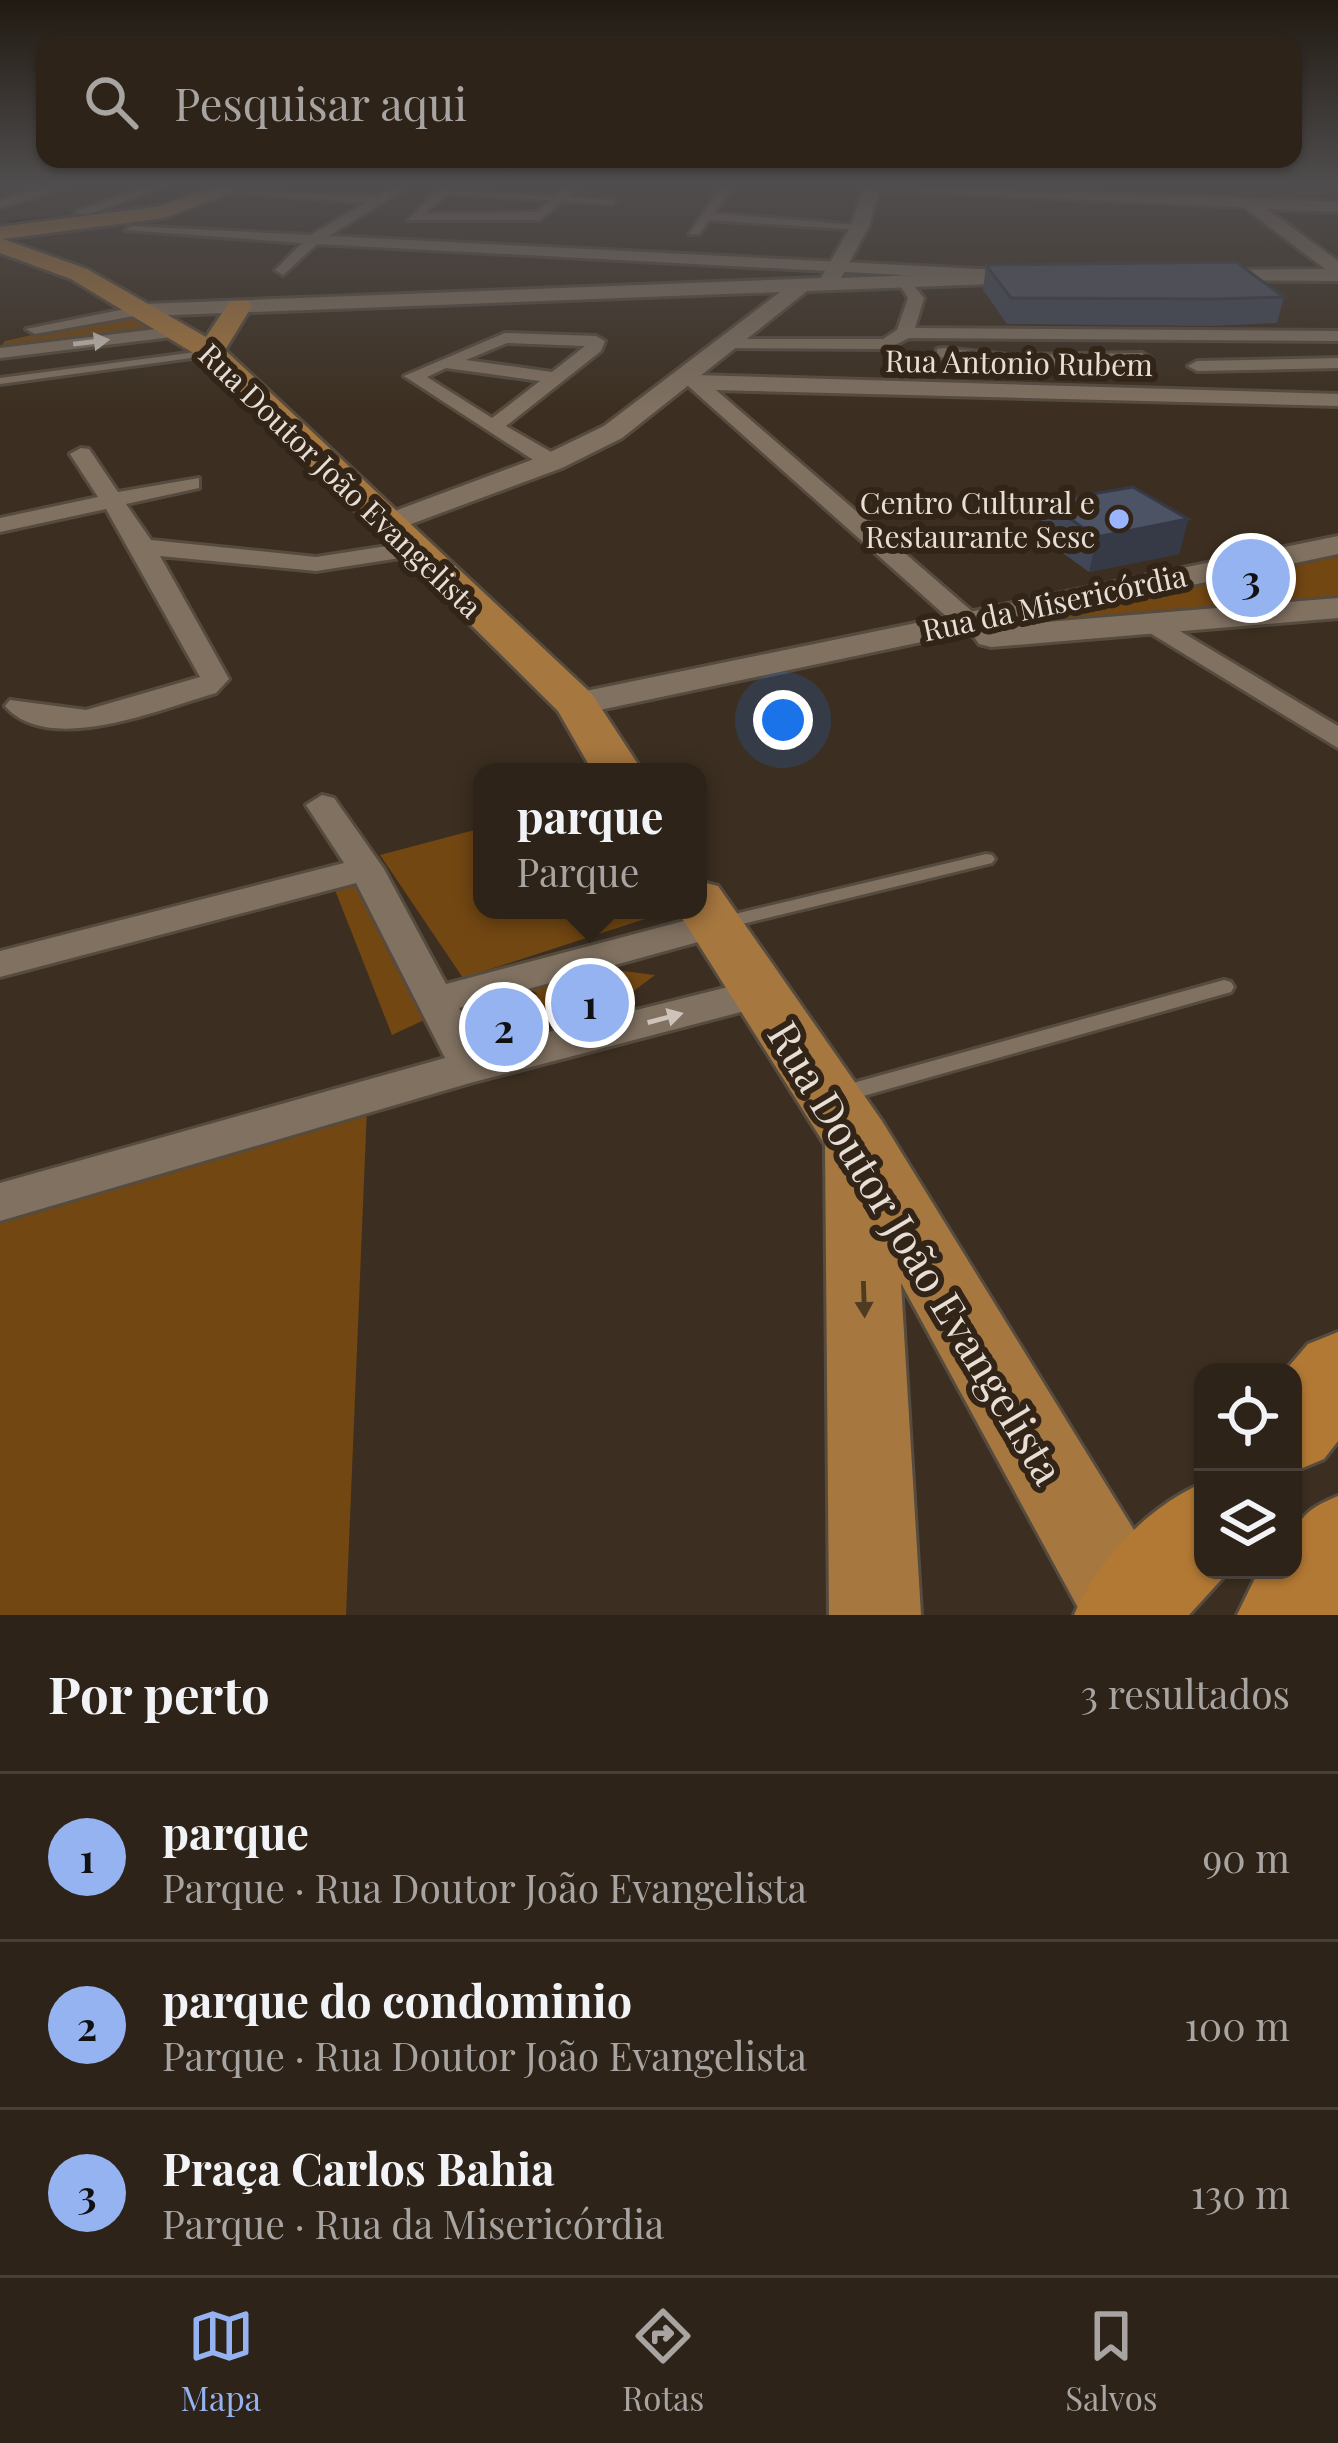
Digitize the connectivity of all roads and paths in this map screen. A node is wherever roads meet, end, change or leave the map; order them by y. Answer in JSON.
{"nodes":[{"id":1,"x":106,"y":259,"type":"edge"},
{"id":2,"x":294,"y":259,"type":"edge"},
{"id":3,"x":482,"y":259,"type":"edge"},
{"id":4,"x":690,"y":259,"type":"edge"},
{"id":5,"x":837,"y":259,"type":"edge"},
{"id":6,"x":283,"y":270,"type":"dead end"},
{"id":7,"x":463,"y":272,"type":"dead end"},
{"id":8,"x":1338,"y":273,"type":"edge"},
{"id":9,"x":1067,"y":276,"type":"edge"},
{"id":10,"x":1180,"y":276,"type":"edge"},
{"id":11,"x":825,"y":277,"type":"junction"},
{"id":12,"x":1022,"y":277,"type":"junction"},
{"id":13,"x":904,"y":279,"type":"junction"},
{"id":14,"x":239,"y":306,"type":"junction"},
{"id":15,"x":145,"y":310,"type":"junction"},
{"id":16,"x":905,"y":333,"type":"junction"},
{"id":17,"x":1338,"y":336,"type":"edge"},
{"id":18,"x":0,"y":337,"type":"edge"},
{"id":19,"x":1169,"y":338,"type":"junction"},
{"id":20,"x":733,"y":343,"type":"junction"},
{"id":21,"x":887,"y":344,"type":"junction"},
{"id":22,"x":201,"y":345,"type":"junction"},
{"id":23,"x":0,"y":352,"type":"edge"},
{"id":24,"x":1162,"y":358,"type":"dead end"},
{"id":25,"x":444,"y":362,"type":"junction"},
{"id":26,"x":1338,"y":364,"type":"edge"},
{"id":27,"x":1197,"y":366,"type":"junction"},
{"id":28,"x":556,"y":378,"type":"junction"},
{"id":29,"x":693,"y":380,"type":"junction"},
{"id":30,"x":0,"y":381,"type":"edge"},
{"id":31,"x":1227,"y":397,"type":"junction"},
{"id":32,"x":1338,"y":400,"type":"edge"},
{"id":33,"x":493,"y":427,"type":"junction"},
{"id":34,"x":81,"y":454,"type":"dead end"},
{"id":35,"x":552,"y":462,"type":"junction"},
{"id":36,"x":190,"y":483,"type":"dead end"},
{"id":37,"x":110,"y":500,"type":"junction"},
{"id":38,"x":0,"y":525,"type":"edge"},
{"id":39,"x":400,"y":537,"type":"junction"},
{"id":40,"x":1338,"y":544,"type":"edge"},
{"id":41,"x":143,"y":547,"type":"junction"},
{"id":42,"x":1338,"y":608,"type":"edge"},
{"id":43,"x":965,"y":619,"type":"junction"},
{"id":44,"x":1155,"y":624,"type":"junction"},
{"id":45,"x":841,"y":649,"type":"junction"},
{"id":46,"x":576,"y":704,"type":"junction"},
{"id":47,"x":20,"y":706,"type":"dead end"},
{"id":48,"x":1338,"y":740,"type":"edge"},
{"id":49,"x":612,"y":763,"type":"edge"},
{"id":50,"x":322,"y":805,"type":"dead end"},
{"id":51,"x":986,"y":860,"type":"dead end"},
{"id":52,"x":366,"y":868,"type":"junction"},
{"id":53,"x":707,"y":912,"type":"edge"},
{"id":54,"x":707,"y":914,"type":"edge"},
{"id":55,"x":685,"y":919,"type":"edge"},
{"id":56,"x":0,"y":964,"type":"edge"},
{"id":57,"x":1224,"y":987,"type":"dead end"},
{"id":58,"x":760,"y":993,"type":"junction"},
{"id":59,"x":438,"y":1000,"type":"junction"},
{"id":60,"x":470,"y":1066,"type":"junction"},
{"id":61,"x":844,"y":1118,"type":"junction"},
{"id":62,"x":0,"y":1202,"type":"edge"},
{"id":63,"x":1338,"y":1372,"type":"edge"},
{"id":64,"x":1302,"y":1418,"type":"edge"},
{"id":65,"x":1194,"y":1540,"type":"edge"},
{"id":66,"x":1338,"y":1544,"type":"edge"},
{"id":67,"x":1128,"y":1613,"type":"edge"},
{"id":68,"x":874,"y":1615,"type":"edge"},
{"id":69,"x":1286,"y":1615,"type":"edge"}],
"edges":[{"from":1,"to":15,"type":"main road","name":"Rua Doutor João Evangelista"},
{"from":2,"to":6,"type":"street"},
{"from":3,"to":7,"type":"street"},
{"from":4,"to":11,"type":"street"},
{"from":5,"to":11,"type":"street"},
{"from":8,"to":10,"type":"street"},
{"from":9,"to":12,"type":"street"},
{"from":11,"to":12,"type":"street"},
{"from":11,"to":13,"type":"street"},
{"from":11,"to":14,"type":"street"},
{"from":11,"to":20,"type":"street"},
{"from":12,"to":13,"type":"street"},
{"from":13,"to":16,"type":"street"},
{"from":14,"to":15,"type":"street"},
{"from":14,"to":22,"type":"main road"},
{"from":15,"to":18,"type":"street"},
{"from":15,"to":22,"type":"main road","name":"Rua Doutor João Evangelista"},
{"from":16,"to":19,"type":"street"},
{"from":16,"to":21,"type":"street"},
{"from":17,"to":19,"type":"street"},
{"from":19,"to":27,"type":"street"},
{"from":20,"to":21,"type":"street"},
{"from":20,"to":29,"type":"street"},
{"from":21,"to":24,"type":"street"},
{"from":23,"to":22,"type":"street","one_way":true},
{"from":22,"to":30,"type":"lane"},
{"from":22,"to":39,"type":"main road","name":"Rua Doutor João Evangelista"},
{"from":25,"to":28,"type":"street"},
{"from":25,"to":28,"type":"street"},
{"from":25,"to":33,"type":"street"},
{"from":26,"to":27,"type":"street"},
{"from":27,"to":31,"type":"street"},
{"from":28,"to":33,"type":"street"},
{"from":29,"to":31,"type":"street","name":"Rua Antonio Rubem"},
{"from":29,"to":35,"type":"street"},
{"from":29,"to":43,"type":"street"},
{"from":31,"to":32,"type":"street","name":"Rua Antonio Rubem"},
{"from":33,"to":35,"type":"street"},
{"from":34,"to":37,"type":"street"},
{"from":35,"to":39,"type":"street"},
{"from":36,"to":37,"type":"street"},
{"from":37,"to":38,"type":"street"},
{"from":37,"to":41,"type":"street"},
{"from":39,"to":41,"type":"street"},
{"from":39,"to":46,"type":"main road","name":"Rua Doutor João Evangelista"},
{"from":40,"to":43,"type":"street","name":"Rua da Misericórdia"},
{"from":41,"to":47,"type":"street"},
{"from":42,"to":44,"type":"street","name":"Rua da Misericórdia"},
{"from":43,"to":45,"type":"street","name":"Rua da Misericórdia"},
{"from":44,"to":45,"type":"street","name":"Rua da Misericórdia"},
{"from":44,"to":48,"type":"street"},
{"from":45,"to":46,"type":"street","name":"Rua da Misericórdia"},
{"from":46,"to":49,"type":"main road","name":"Rua Doutor João Evangelista"},
{"from":50,"to":52,"type":"street"},
{"from":51,"to":53,"type":"lane"},
{"from":52,"to":56,"type":"street"},
{"from":52,"to":59,"type":"street"},
{"from":54,"to":58,"type":"main road","name":"Rua Doutor João Evangelista"},
{"from":55,"to":59,"type":"street"},
{"from":57,"to":61,"type":"lane"},
{"from":60,"to":58,"type":"street","one_way":true},
{"from":58,"to":61,"type":"main road","name":"Rua Doutor João Evangelista"},
{"from":59,"to":60,"type":"street"},
{"from":60,"to":62,"type":"street"},
{"from":61,"to":67,"type":"main road","name":"Rua Doutor João Evangelista"},
{"from":61,"to":68,"type":"main road","one_way":true},
{"from":63,"to":64,"type":"highway"},
{"from":65,"to":67,"type":"highway"},
{"from":66,"to":69,"type":"highway"}]}
